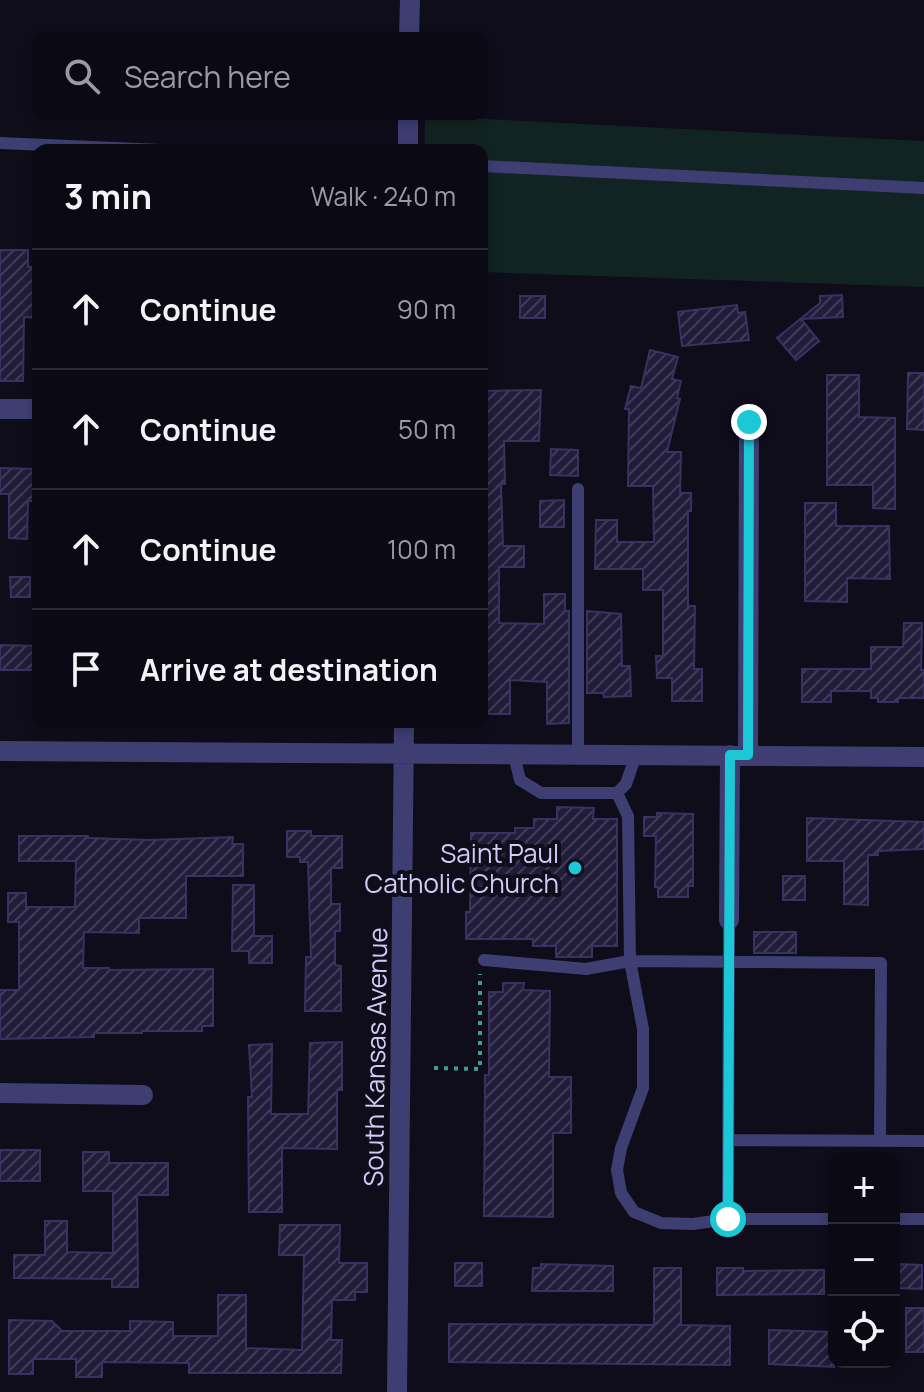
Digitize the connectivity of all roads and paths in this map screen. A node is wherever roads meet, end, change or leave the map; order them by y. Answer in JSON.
{"nodes":[{"id":1,"x":410,"y":0,"type":"edge"},
{"id":2,"x":409,"y":32,"type":"edge"},
{"id":3,"x":408,"y":120,"type":"edge"},
{"id":4,"x":0,"y":143,"type":"edge"},
{"id":5,"x":32,"y":144,"type":"edge"},
{"id":6,"x":408,"y":144,"type":"edge"},
{"id":7,"x":488,"y":166,"type":"edge"},
{"id":8,"x":924,"y":188,"type":"edge"},
{"id":9,"x":0,"y":409,"type":"edge"},
{"id":10,"x":32,"y":409,"type":"edge"},
{"id":11,"x":749,"y":422,"type":"dead end"},
{"id":12,"x":578,"y":489,"type":"dead end"},
{"id":13,"x":404,"y":728,"type":"edge"},
{"id":14,"x":0,"y":751,"type":"edge"},
{"id":15,"x":404,"y":755,"type":"junction"},
{"id":16,"x":514,"y":755,"type":"junction"},
{"id":17,"x":578,"y":755,"type":"junction"},
{"id":18,"x":636,"y":755,"type":"junction"},
{"id":19,"x":739,"y":755,"type":"junction"},
{"id":20,"x":924,"y":757,"type":"edge"},
{"id":21,"x":617,"y":793,"type":"junction"},
{"id":22,"x":729,"y":920,"type":"joint"},
{"id":23,"x":484,"y":960,"type":"joint"},
{"id":24,"x":630,"y":961,"type":"junction"},
{"id":25,"x":729,"y":961,"type":"junction"},
{"id":26,"x":434,"y":1068,"type":"dead end"},
{"id":27,"x":0,"y":1093,"type":"edge"},
{"id":28,"x":143,"y":1095,"type":"dead end"},
{"id":29,"x":728,"y":1140,"type":"junction"},
{"id":30,"x":880,"y":1140,"type":"junction"},
{"id":31,"x":924,"y":1141,"type":"edge"},
{"id":32,"x":728,"y":1219,"type":"junction"},
{"id":33,"x":828,"y":1219,"type":"edge"},
{"id":34,"x":900,"y":1219,"type":"edge"},
{"id":35,"x":924,"y":1219,"type":"edge"},
{"id":36,"x":397,"y":1392,"type":"edge"}],
"edges":[{"from":1,"to":2,"type":"street"},
{"from":3,"to":6,"type":"street"},
{"from":4,"to":5,"type":"lane"},
{"from":7,"to":8,"type":"lane"},
{"from":9,"to":10,"type":"street"},
{"from":11,"to":19,"type":"street"},
{"from":12,"to":17,"type":"lane"},
{"from":13,"to":15,"type":"street","name":"South Kansas Avenue"},
{"from":14,"to":15,"type":"street"},
{"from":15,"to":16,"type":"street"},
{"from":15,"to":36,"type":"street","name":"South Kansas Avenue"},
{"from":16,"to":17,"type":"street"},
{"from":16,"to":21,"type":"lane"},
{"from":17,"to":18,"type":"street"},
{"from":18,"to":19,"type":"street"},
{"from":18,"to":21,"type":"lane"},
{"from":19,"to":20,"type":"street"},
{"from":19,"to":22,"type":"street"},
{"from":21,"to":24,"type":"lane"},
{"from":22,"to":25,"type":"lane"},
{"from":23,"to":24,"type":"lane"},
{"from":23,"to":26,"type":"path"},
{"from":24,"to":25,"type":"lane"},
{"from":24,"to":32,"type":"lane"},
{"from":25,"to":29,"type":"lane"},
{"from":25,"to":30,"type":"lane"},
{"from":27,"to":28,"type":"street"},
{"from":29,"to":30,"type":"lane"},
{"from":29,"to":32,"type":"lane"},
{"from":30,"to":31,"type":"lane"},
{"from":32,"to":33,"type":"lane"},
{"from":34,"to":35,"type":"lane"}]}
